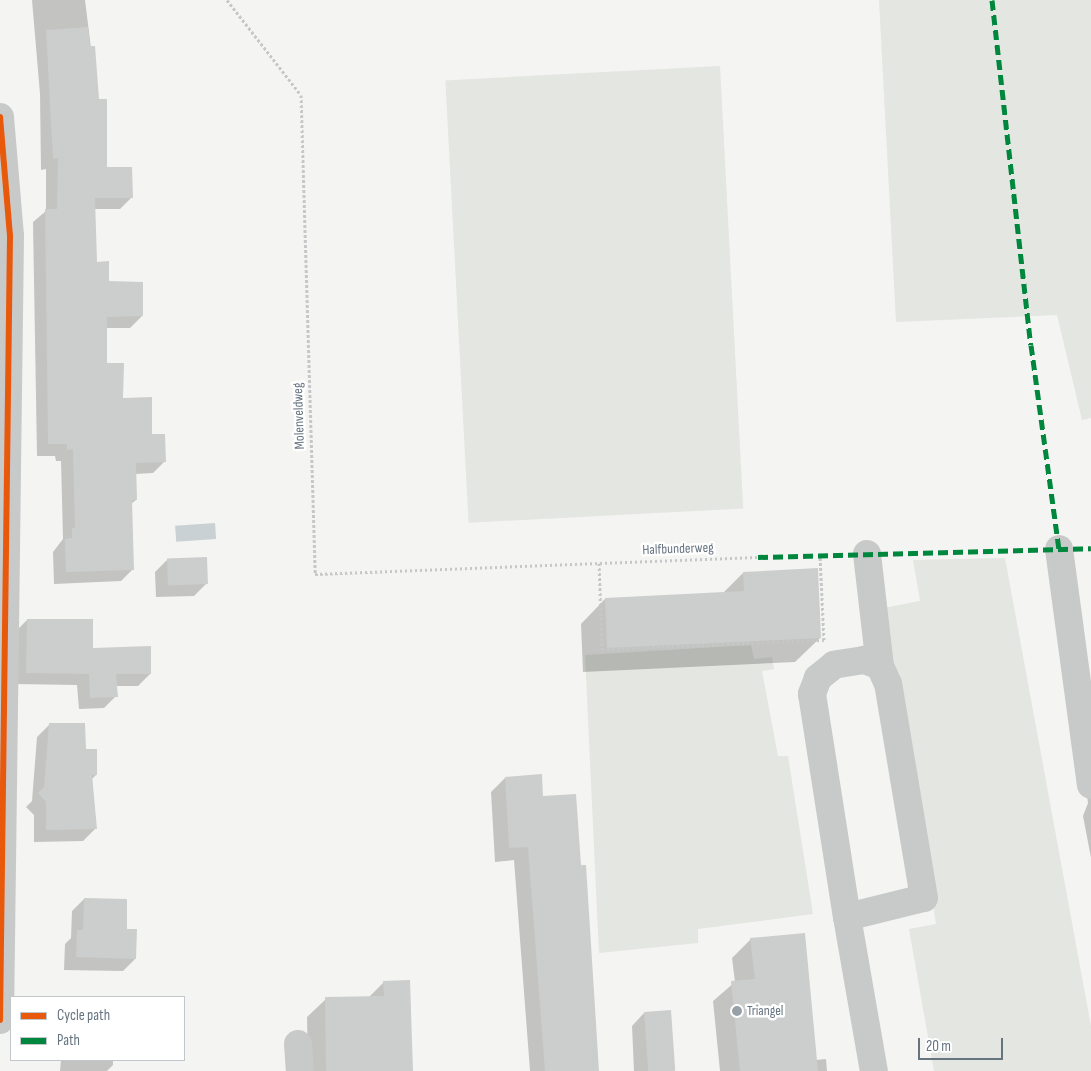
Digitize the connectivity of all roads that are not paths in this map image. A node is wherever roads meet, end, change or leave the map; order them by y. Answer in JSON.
{"nodes":[{"id":1,"x":0,"y":117,"type":"edge"},
{"id":2,"x":1059,"y":549,"type":"dead end"},
{"id":3,"x":867,"y":554,"type":"dead end"},
{"id":4,"x":880,"y":666,"type":"junction"},
{"id":5,"x":1091,"y":785,"type":"edge"},
{"id":6,"x":847,"y":917,"type":"junction"},
{"id":7,"x":0,"y":1020,"type":"edge"},
{"id":8,"x":874,"y":1071,"type":"edge"}],
"edges":[{"from":1,"to":7,"type":"street"},
{"from":2,"to":5,"type":"street"},
{"from":3,"to":4,"type":"street"},
{"from":4,"to":6,"type":"street"},
{"from":4,"to":6,"type":"street"},
{"from":6,"to":8,"type":"street"}]}
